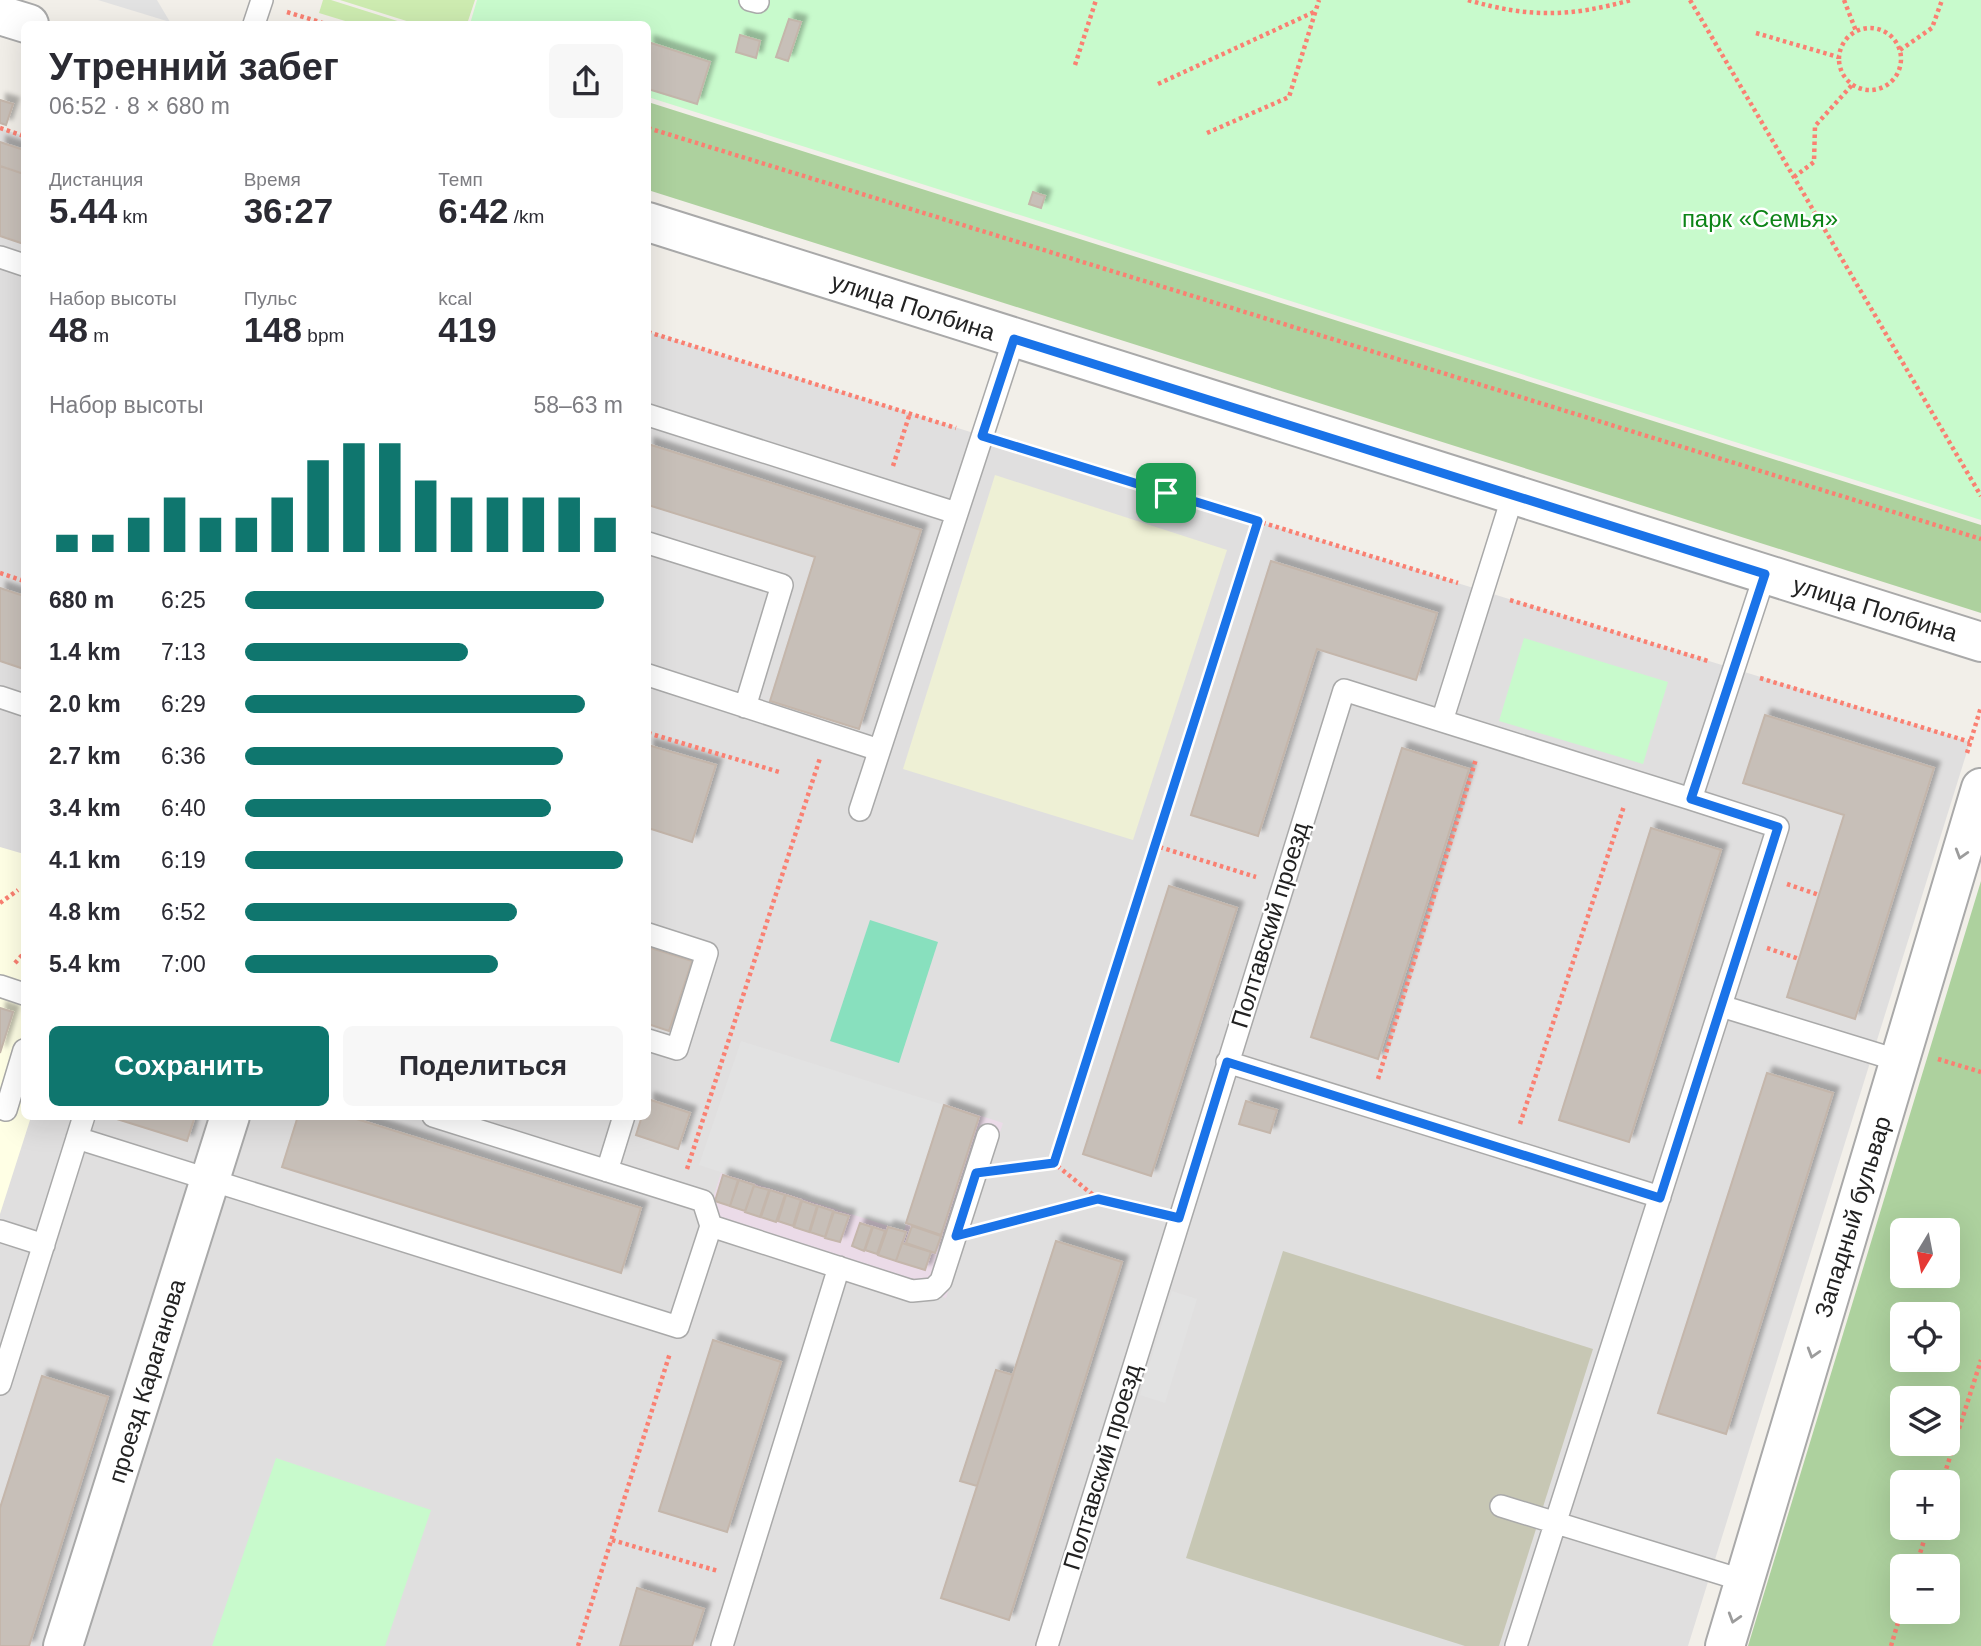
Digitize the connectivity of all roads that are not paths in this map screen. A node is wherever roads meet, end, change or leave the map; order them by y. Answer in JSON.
{"nodes":[{"id":1,"x":261,"y":2,"type":"edge"},
{"id":2,"x":0,"y":15,"type":"edge"},
{"id":3,"x":255,"y":21,"type":"edge"},
{"id":4,"x":21,"y":22,"type":"edge"},
{"id":5,"x":651,"y":223,"type":"edge"},
{"id":6,"x":0,"y":257,"type":"edge"},
{"id":7,"x":21,"y":264,"type":"edge"},
{"id":8,"x":1014,"y":339,"type":"junction"},
{"id":9,"x":651,"y":416,"type":"edge"},
{"id":10,"x":1513,"y":495,"type":"junction"},
{"id":11,"x":956,"y":513,"type":"junction"},
{"id":12,"x":651,"y":544,"type":"edge"},
{"id":13,"x":1765,"y":574,"type":"junction"},
{"id":14,"x":1981,"y":642,"type":"edge"},
{"id":15,"x":651,"y":676,"type":"edge"},
{"id":16,"x":0,"y":697,"type":"edge"},
{"id":17,"x":21,"y":704,"type":"edge"},
{"id":18,"x":745,"y":707,"type":"junction"},
{"id":19,"x":1442,"y":721,"type":"junction"},
{"id":20,"x":879,"y":750,"type":"junction"},
{"id":21,"x":1981,"y":788,"type":"edge"},
{"id":22,"x":1691,"y":799,"type":"junction"},
{"id":23,"x":860,"y":810,"type":"dead end"},
{"id":24,"x":651,"y":935,"type":"edge"},
{"id":25,"x":0,"y":986,"type":"edge"},
{"id":26,"x":21,"y":992,"type":"edge"},
{"id":27,"x":1721,"y":1006,"type":"junction"},
{"id":28,"x":651,"y":1042,"type":"edge"},
{"id":29,"x":1901,"y":1055,"type":"junction"},
{"id":30,"x":21,"y":1060,"type":"edge"},
{"id":31,"x":1227,"y":1062,"type":"junction"},
{"id":32,"x":0,"y":1108,"type":"edge"},
{"id":33,"x":83,"y":1120,"type":"edge"},
{"id":34,"x":229,"y":1120,"type":"edge"},
{"id":35,"x":446,"y":1120,"type":"edge"},
{"id":36,"x":623,"y":1120,"type":"edge"},
{"id":37,"x":988,"y":1135,"type":"dead end"},
{"id":38,"x":77,"y":1138,"type":"junction"},
{"id":39,"x":607,"y":1171,"type":"junction"},
{"id":40,"x":210,"y":1180,"type":"junction"},
{"id":41,"x":1660,"y":1198,"type":"junction"},
{"id":42,"x":712,"y":1226,"type":"junction"},
{"id":43,"x":0,"y":1231,"type":"edge"},
{"id":44,"x":44,"y":1245,"type":"junction"},
{"id":45,"x":839,"y":1267,"type":"junction"},
{"id":46,"x":0,"y":1384,"type":"edge"},
{"id":47,"x":1501,"y":1506,"type":"dead end"},
{"id":48,"x":1556,"y":1522,"type":"junction"},
{"id":49,"x":1745,"y":1581,"type":"junction"},
{"id":50,"x":64,"y":1646,"type":"edge"},
{"id":51,"x":722,"y":1646,"type":"edge"},
{"id":52,"x":1047,"y":1646,"type":"edge"},
{"id":53,"x":1516,"y":1646,"type":"edge"},
{"id":54,"x":1725,"y":1646,"type":"edge"}],
"edges":[{"from":1,"to":3,"type":"lane"},
{"from":2,"to":4,"type":"street"},
{"from":5,"to":8,"type":"street","name":"улица Полбина"},
{"from":6,"to":7,"type":"lane"},
{"from":8,"to":10,"type":"street","name":"улица Полбина"},
{"from":8,"to":11,"type":"lane"},
{"from":9,"to":11,"type":"lane"},
{"from":10,"to":13,"type":"street","name":"улица Полбина"},
{"from":10,"to":19,"type":"lane"},
{"from":11,"to":20,"type":"lane"},
{"from":12,"to":18,"type":"lane"},
{"from":13,"to":14,"type":"street","name":"улица Полбина"},
{"from":13,"to":22,"type":"lane"},
{"from":15,"to":18,"type":"lane"},
{"from":16,"to":17,"type":"lane"},
{"from":18,"to":20,"type":"lane"},
{"from":19,"to":22,"type":"lane"},
{"from":19,"to":31,"type":"lane","name":"Полтавский проезд"},
{"from":20,"to":23,"type":"lane"},
{"from":21,"to":29,"type":"street","name":"Западный бульвар","one_way":true},
{"from":22,"to":27,"type":"lane"},
{"from":24,"to":28,"type":"lane"},
{"from":25,"to":26,"type":"lane"},
{"from":27,"to":29,"type":"lane"},
{"from":27,"to":41,"type":"lane"},
{"from":29,"to":49,"type":"street","name":"Западный бульвар","one_way":true},
{"from":30,"to":32,"type":"lane"},
{"from":31,"to":41,"type":"lane"},
{"from":31,"to":52,"type":"lane","name":"Полтавский проезд"},
{"from":33,"to":38,"type":"lane"},
{"from":34,"to":40,"type":"street","name":"проезд Караганова"},
{"from":35,"to":39,"type":"lane"},
{"from":36,"to":39,"type":"lane"},
{"from":37,"to":45,"type":"lane"},
{"from":38,"to":40,"type":"lane"},
{"from":38,"to":44,"type":"lane"},
{"from":39,"to":42,"type":"lane"},
{"from":40,"to":42,"type":"lane"},
{"from":40,"to":50,"type":"street","name":"проезд Караганова"},
{"from":41,"to":48,"type":"lane"},
{"from":42,"to":45,"type":"lane"},
{"from":43,"to":44,"type":"lane"},
{"from":44,"to":46,"type":"lane"},
{"from":45,"to":51,"type":"lane"},
{"from":47,"to":48,"type":"lane"},
{"from":48,"to":49,"type":"lane"},
{"from":48,"to":53,"type":"lane"},
{"from":49,"to":54,"type":"street","name":"Западный бульвар","one_way":true}]}
